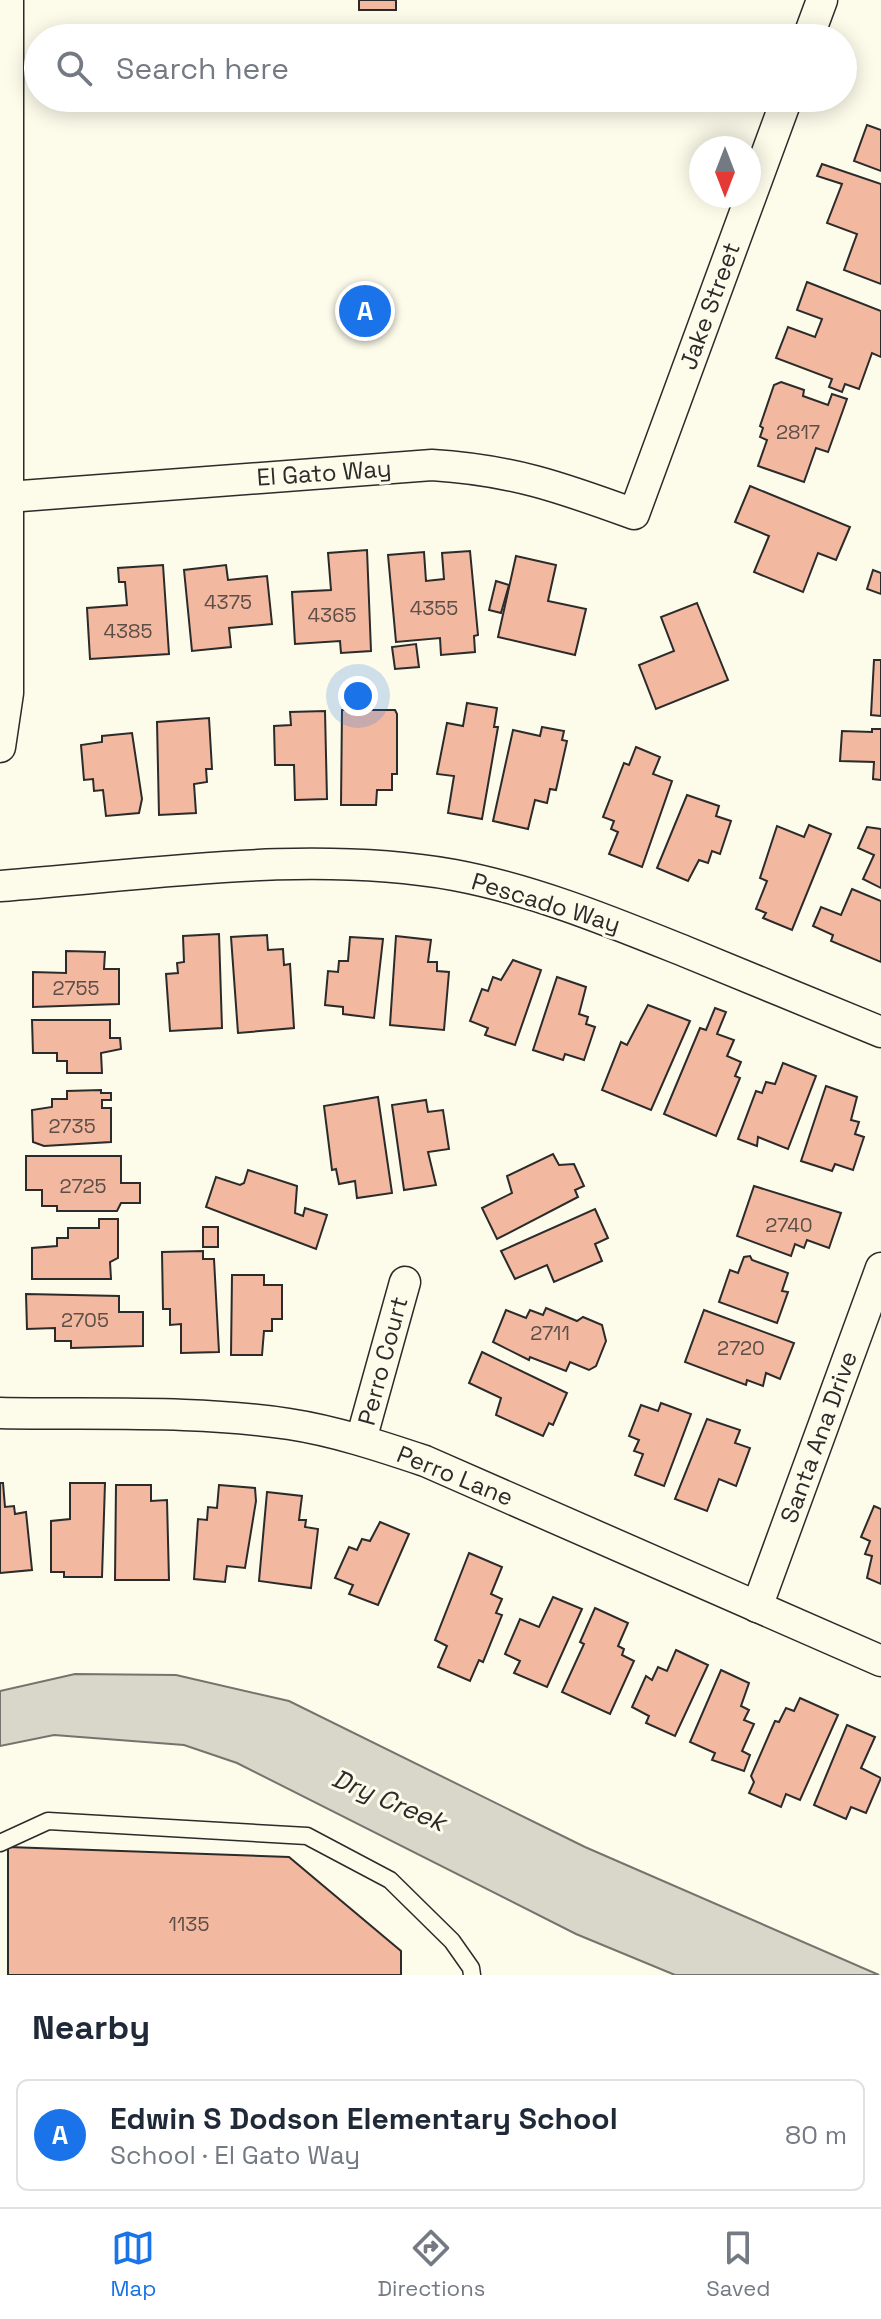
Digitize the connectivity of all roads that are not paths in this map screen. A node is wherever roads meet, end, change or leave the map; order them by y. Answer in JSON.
{"nodes":[{"id":1,"x":8,"y":0,"type":"edge"},
{"id":2,"x":822,"y":0,"type":"edge"},
{"id":3,"x":813,"y":24,"type":"edge"},
{"id":4,"x":782,"y":112,"type":"edge"},
{"id":5,"x":8,"y":497,"type":"junction"},
{"id":6,"x":634,"y":514,"type":"joint"},
{"id":7,"x":0,"y":747,"type":"edge"},
{"id":8,"x":0,"y":886,"type":"edge"},
{"id":9,"x":881,"y":1032,"type":"edge"},
{"id":10,"x":881,"y":1268,"type":"edge"},
{"id":11,"x":405,"y":1282,"type":"dead end"},
{"id":12,"x":0,"y":1413,"type":"edge"},
{"id":13,"x":361,"y":1440,"type":"junction"},
{"id":14,"x":757,"y":1607,"type":"junction"},
{"id":15,"x":881,"y":1661,"type":"edge"},
{"id":16,"x":0,"y":1843,"type":"edge"},
{"id":17,"x":472,"y":1975,"type":"edge"}],
"edges":[{"from":1,"to":5,"type":"street"},
{"from":2,"to":3,"type":"street"},
{"from":4,"to":6,"type":"street","name":"Jake Street"},
{"from":5,"to":6,"type":"street","name":"El Gato Way"},
{"from":5,"to":7,"type":"street"},
{"from":8,"to":9,"type":"street","name":"Pescado Way"},
{"from":10,"to":14,"type":"street","name":"Santa Ana Drive"},
{"from":11,"to":13,"type":"street","name":"Perro Court"},
{"from":12,"to":13,"type":"street","name":"Perro Lane"},
{"from":13,"to":14,"type":"street","name":"Perro Lane"},
{"from":14,"to":15,"type":"street","name":"Perro Lane"},
{"from":16,"to":17,"type":"lane"}]}
